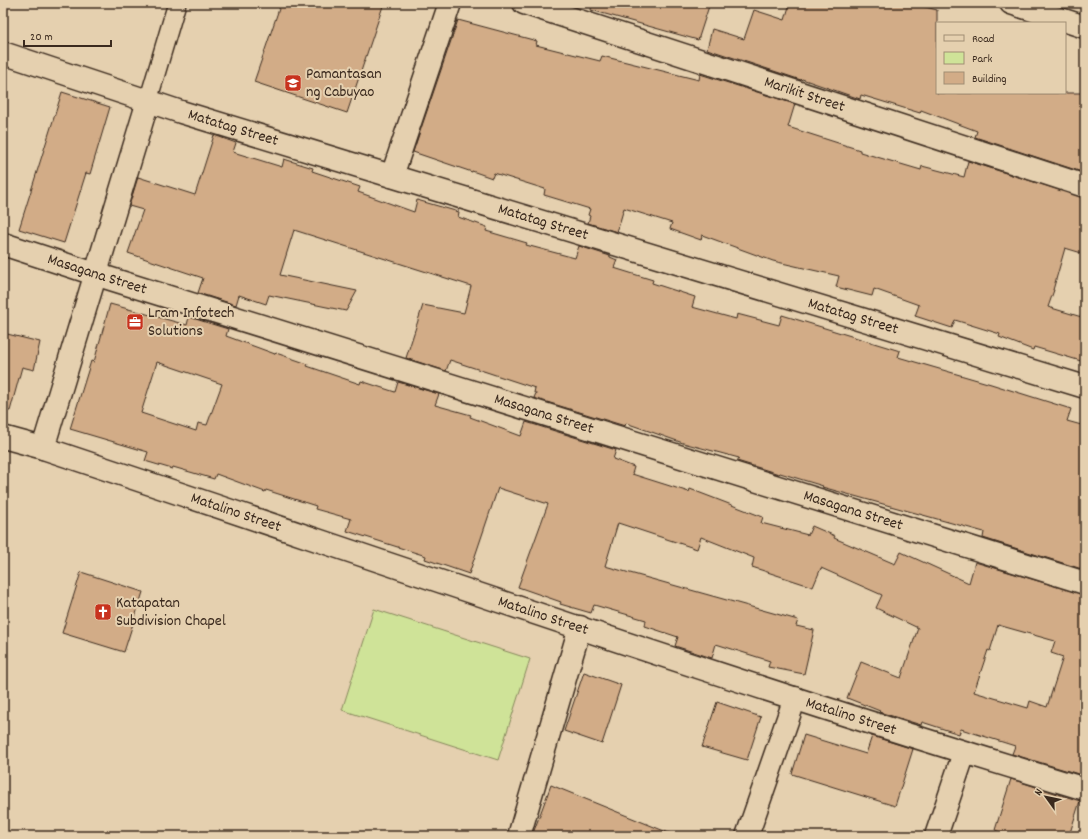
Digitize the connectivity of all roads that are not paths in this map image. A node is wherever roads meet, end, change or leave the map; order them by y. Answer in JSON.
{"nodes":[{"id":1,"x":177,"y":3,"type":"edge"},
{"id":2,"x":450,"y":3,"type":"edge"},
{"id":3,"x":524,"y":3,"type":"edge"},
{"id":4,"x":1010,"y":3,"type":"edge"},
{"id":5,"x":1085,"y":27,"type":"edge"},
{"id":6,"x":3,"y":53,"type":"edge"},
{"id":7,"x":148,"y":101,"type":"junction"},
{"id":8,"x":392,"y":176,"type":"junction"},
{"id":9,"x":1085,"y":186,"type":"edge"},
{"id":10,"x":3,"y":244,"type":"edge"},
{"id":11,"x":95,"y":274,"type":"junction"},
{"id":12,"x":1085,"y":387,"type":"edge"},
{"id":13,"x":3,"y":437,"type":"edge"},
{"id":14,"x":43,"y":448,"type":"junction"},
{"id":15,"x":1085,"y":583,"type":"edge"},
{"id":16,"x":580,"y":628,"type":"junction"},
{"id":17,"x":795,"y":698,"type":"junction"},
{"id":18,"x":964,"y":753,"type":"junction"},
{"id":19,"x":1085,"y":789,"type":"edge"},
{"id":20,"x":519,"y":836,"type":"edge"},
{"id":21,"x":747,"y":836,"type":"edge"},
{"id":22,"x":936,"y":836,"type":"edge"}],
"edges":[{"from":1,"to":7,"type":"lane"},
{"from":2,"to":8,"type":"street"},
{"from":3,"to":9,"type":"street","name":"Marikit Street"},
{"from":4,"to":5,"type":"street"},
{"from":6,"to":7,"type":"street","name":"Matatag Street"},
{"from":7,"to":8,"type":"street","name":"Matatag Street"},
{"from":7,"to":11,"type":"street"},
{"from":8,"to":12,"type":"street","name":"Matatag Street"},
{"from":10,"to":11,"type":"street","name":"Masagana Street"},
{"from":11,"to":14,"type":"street"},
{"from":11,"to":15,"type":"street","name":"Masagana Street"},
{"from":13,"to":14,"type":"street","name":"Matalino Street"},
{"from":14,"to":16,"type":"street","name":"Matalino Street"},
{"from":16,"to":17,"type":"street","name":"Matalino Street"},
{"from":16,"to":20,"type":"street"},
{"from":17,"to":18,"type":"street","name":"Matalino Street"},
{"from":17,"to":21,"type":"street"},
{"from":18,"to":19,"type":"street","name":"Matalino Street"},
{"from":18,"to":22,"type":"street"}]}
